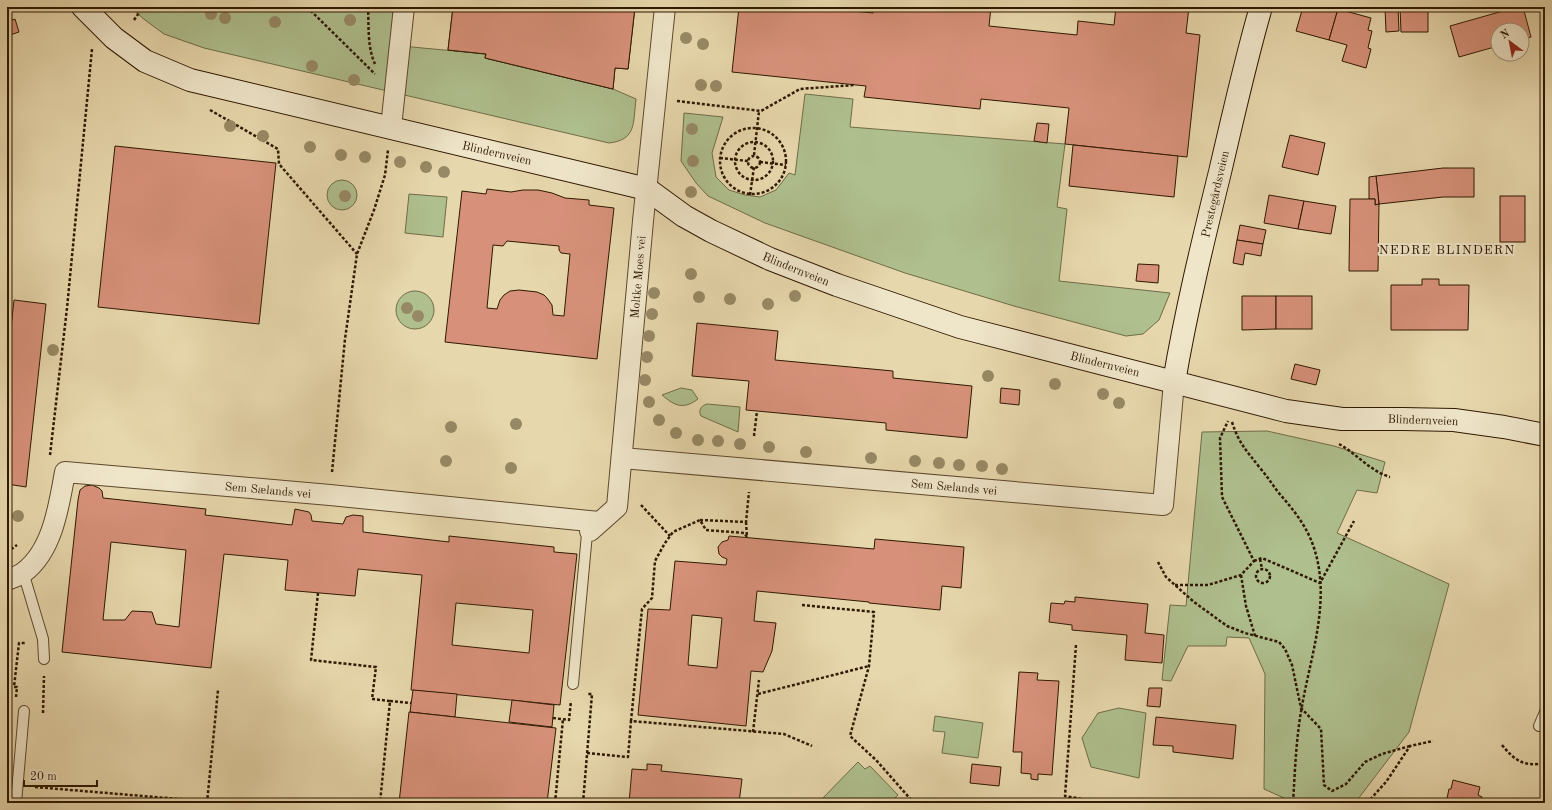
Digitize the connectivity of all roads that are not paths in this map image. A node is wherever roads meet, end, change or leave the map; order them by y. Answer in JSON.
{"nodes":[{"id":1,"x":83,"y":7,"type":"edge"},
{"id":2,"x":404,"y":7,"type":"edge"},
{"id":3,"x":666,"y":7,"type":"edge"},
{"id":4,"x":1260,"y":7,"type":"edge"},
{"id":5,"x":390,"y":127,"type":"junction"},
{"id":6,"x":646,"y":188,"type":"junction"},
{"id":7,"x":1174,"y":382,"type":"junction"},
{"id":8,"x":1545,"y":435,"type":"edge"},
{"id":9,"x":622,"y":458,"type":"junction"},
{"id":10,"x":593,"y":528,"type":"junction"},
{"id":11,"x":15,"y":576,"type":"edge"},
{"id":12,"x":44,"y":659,"type":"road end"},
{"id":13,"x":573,"y":688,"type":"road end"},
{"id":14,"x":24,"y":711,"type":"dead end"},
{"id":15,"x":1545,"y":712,"type":"edge"},
{"id":16,"x":1539,"y":726,"type":"dead end"},
{"id":17,"x":16,"y":803,"type":"edge"}],
"edges":[{"from":1,"to":5,"type":"street","name":"Blindernveien"},
{"from":2,"to":5,"type":"street"},
{"from":3,"to":6,"type":"street","name":"Moltke Moes vei"},
{"from":4,"to":7,"type":"street","name":"Prestegårdsveien"},
{"from":5,"to":6,"type":"street","name":"Blindernveien"},
{"from":6,"to":7,"type":"street","name":"Blindernveien"},
{"from":6,"to":9,"type":"street","name":"Moltke Moes vei"},
{"from":7,"to":8,"type":"street","name":"Blindernveien"},
{"from":7,"to":9,"type":"street","name":"Sem Sælands vei"},
{"from":9,"to":10,"type":"street","name":"Moltke Moes vei"},
{"from":10,"to":11,"type":"street","name":"Sem Sælands vei"},
{"from":10,"to":13,"type":"lane"},
{"from":11,"to":12,"type":"lane"},
{"from":14,"to":17,"type":"lane"},
{"from":15,"to":16,"type":"lane"}]}
